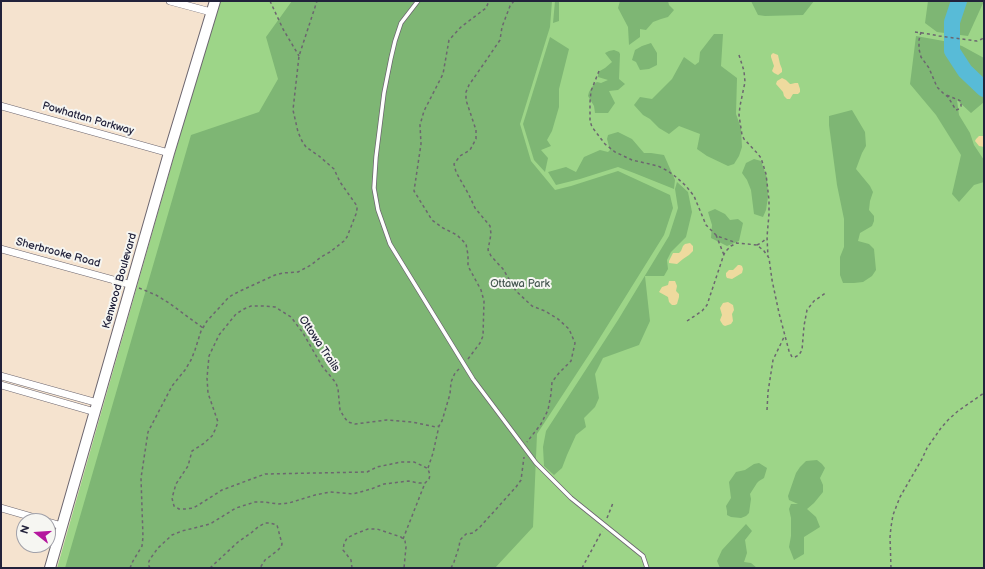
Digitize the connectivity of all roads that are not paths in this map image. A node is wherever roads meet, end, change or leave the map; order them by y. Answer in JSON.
{"nodes":[{"id":1,"x":170,"y":1,"type":"edge"},
{"id":2,"x":215,"y":1,"type":"edge"},
{"id":3,"x":418,"y":1,"type":"edge"},
{"id":4,"x":211,"y":12,"type":"junction"},
{"id":5,"x":1,"y":106,"type":"edge"},
{"id":6,"x":169,"y":153,"type":"junction"},
{"id":7,"x":1,"y":249,"type":"edge"},
{"id":8,"x":132,"y":285,"type":"junction"},
{"id":9,"x":1,"y":376,"type":"edge"},
{"id":10,"x":1,"y":386,"type":"edge"},
{"id":11,"x":96,"y":407,"type":"junction"},
{"id":12,"x":1,"y":508,"type":"edge"},
{"id":13,"x":19,"y":513,"type":"edge"},
{"id":14,"x":56,"y":524,"type":"edge"},
{"id":15,"x":62,"y":526,"type":"junction"},
{"id":16,"x":50,"y":568,"type":"edge"},
{"id":17,"x":647,"y":568,"type":"edge"}],
"edges":[{"from":1,"to":4,"type":"street"},
{"from":2,"to":4,"type":"street","name":"Kenwood Boulevard"},
{"from":3,"to":17,"type":"lane"},
{"from":4,"to":6,"type":"street","name":"Kenwood Boulevard"},
{"from":5,"to":6,"type":"street","name":"Powhattan Parkway"},
{"from":6,"to":8,"type":"street","name":"Kenwood Boulevard"},
{"from":7,"to":8,"type":"street","name":"Sherbrooke Road"},
{"from":8,"to":11,"type":"street","name":"Kenwood Boulevard"},
{"from":9,"to":11,"type":"street"},
{"from":10,"to":11,"type":"street"},
{"from":11,"to":15,"type":"street","name":"Kenwood Boulevard"},
{"from":12,"to":13,"type":"street"},
{"from":14,"to":15,"type":"street"},
{"from":15,"to":16,"type":"street","name":"Kenwood Boulevard"}]}
